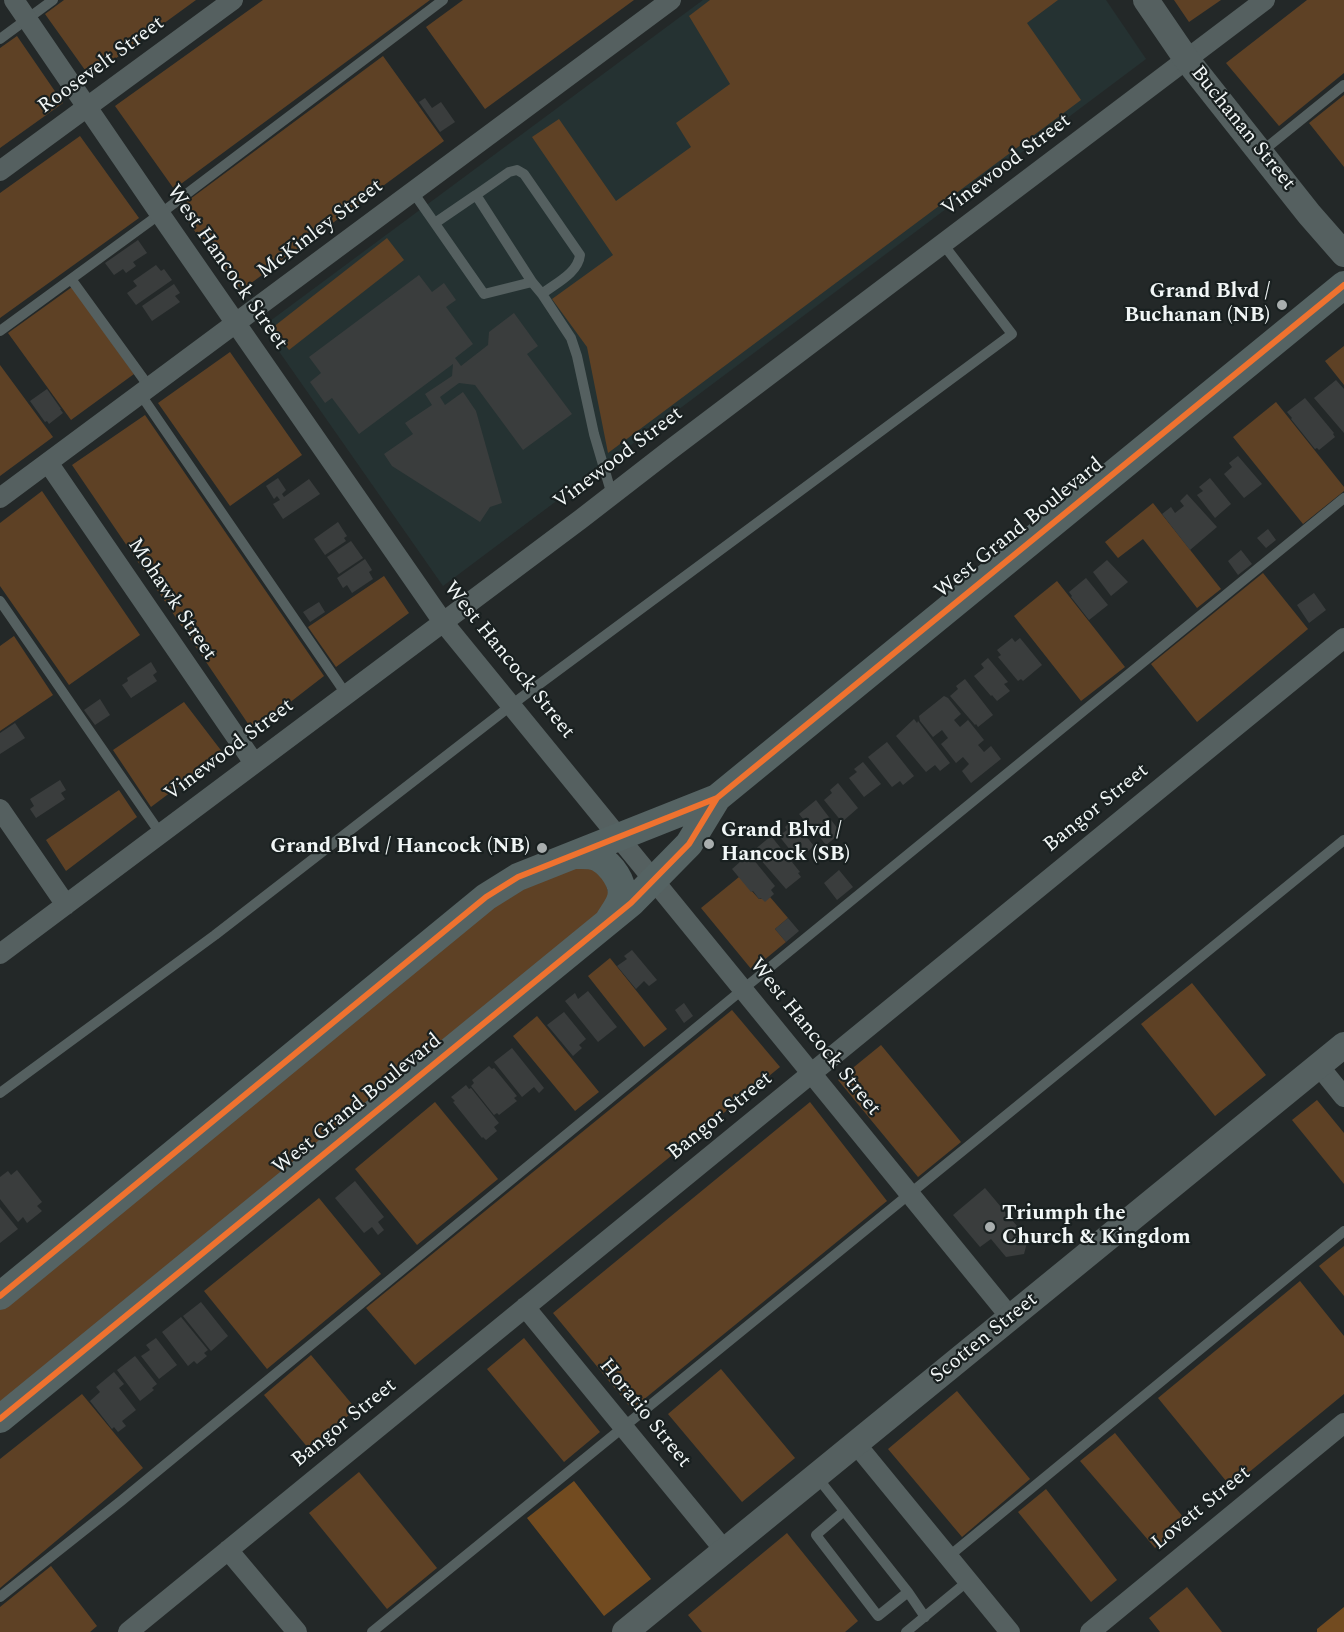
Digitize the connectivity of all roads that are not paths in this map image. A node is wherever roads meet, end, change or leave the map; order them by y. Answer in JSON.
{"nodes":[{"id":1,"x":14,"y":0,"type":"edge"},
{"id":2,"x":53,"y":0,"type":"edge"},
{"id":3,"x":232,"y":0,"type":"edge"},
{"id":4,"x":443,"y":0,"type":"edge"},
{"id":5,"x":671,"y":0,"type":"edge"},
{"id":6,"x":1146,"y":0,"type":"edge"},
{"id":7,"x":1265,"y":0,"type":"edge"},
{"id":8,"x":27,"y":19,"type":"junction"},
{"id":9,"x":0,"y":39,"type":"edge"},
{"id":10,"x":1187,"y":60,"type":"junction"},
{"id":11,"x":1344,"y":85,"type":"edge"},
{"id":12,"x":87,"y":107,"type":"junction"},
{"id":13,"x":1260,"y":153,"type":"junction"},
{"id":14,"x":0,"y":171,"type":"edge"},
{"id":15,"x":413,"y":192,"type":"junction"},
{"id":16,"x":476,"y":195,"type":"junction"},
{"id":17,"x":160,"y":214,"type":"junction"},
{"id":18,"x":435,"y":223,"type":"junction"},
{"id":19,"x":943,"y":244,"type":"junction"},
{"id":20,"x":1344,"y":254,"type":"edge"},
{"id":21,"x":71,"y":279,"type":"junction"},
{"id":22,"x":532,"y":282,"type":"junction"},
{"id":23,"x":1344,"y":285,"type":"edge"},
{"id":24,"x":542,"y":294,"type":"junction"},
{"id":25,"x":236,"y":324,"type":"junction"},
{"id":26,"x":0,"y":331,"type":"edge"},
{"id":27,"x":146,"y":391,"type":"junction"},
{"id":28,"x":48,"y":464,"type":"junction"},
{"id":29,"x":612,"y":495,"type":"junction"},
{"id":30,"x":0,"y":498,"type":"edge"},
{"id":31,"x":1344,"y":498,"type":"edge"},
{"id":32,"x":0,"y":601,"type":"edge"},
{"id":33,"x":443,"y":622,"type":"junction"},
{"id":34,"x":1344,"y":638,"type":"edge"},
{"id":35,"x":346,"y":694,"type":"junction"},
{"id":36,"x":511,"y":705,"type":"junction"},
{"id":37,"x":254,"y":764,"type":"junction"},
{"id":38,"x":717,"y":798,"type":"junction"},
{"id":39,"x":0,"y":809,"type":"edge"},
{"id":40,"x":160,"y":833,"type":"junction"},
{"id":41,"x":619,"y":837,"type":"junction"},
{"id":42,"x":1344,"y":840,"type":"edge"},
{"id":43,"x":574,"y":855,"type":"junction"},
{"id":44,"x":654,"y":880,"type":"junction"},
{"id":45,"x":66,"y":905,"type":"junction"},
{"id":46,"x":604,"y":926,"type":"junction"},
{"id":47,"x":0,"y":954,"type":"edge"},
{"id":48,"x":743,"y":990,"type":"junction"},
{"id":49,"x":1344,"y":1045,"type":"edge"},
{"id":50,"x":1319,"y":1066,"type":"junction"},
{"id":51,"x":812,"y":1073,"type":"junction"},
{"id":52,"x":0,"y":1093,"type":"edge"},
{"id":53,"x":1344,"y":1097,"type":"edge"},
{"id":54,"x":910,"y":1194,"type":"junction"},
{"id":55,"x":1344,"y":1231,"type":"edge"},
{"id":56,"x":0,"y":1296,"type":"edge"},
{"id":57,"x":525,"y":1307,"type":"junction"},
{"id":58,"x":1011,"y":1318,"type":"junction"},
{"id":59,"x":0,"y":1419,"type":"edge"},
{"id":60,"x":1344,"y":1423,"type":"edge"},
{"id":61,"x":623,"y":1426,"type":"junction"},
{"id":62,"x":856,"y":1444,"type":"junction"},
{"id":63,"x":817,"y":1477,"type":"junction"},
{"id":64,"x":844,"y":1511,"type":"junction"},
{"id":65,"x":228,"y":1550,"type":"junction"},
{"id":66,"x":725,"y":1551,"type":"junction"},
{"id":67,"x":948,"y":1557,"type":"junction"},
{"id":68,"x":968,"y":1581,"type":"junction"},
{"id":69,"x":908,"y":1592,"type":"junction"},
{"id":70,"x":0,"y":1598,"type":"edge"},
{"id":71,"x":925,"y":1617,"type":"junction"},
{"id":72,"x":128,"y":1632,"type":"edge"},
{"id":73,"x":297,"y":1632,"type":"edge"},
{"id":74,"x":372,"y":1632,"type":"edge"},
{"id":75,"x":625,"y":1632,"type":"edge"},
{"id":76,"x":906,"y":1632,"type":"edge"},
{"id":77,"x":1010,"y":1632,"type":"edge"},
{"id":78,"x":1090,"y":1632,"type":"edge"}],
"edges":[{"from":1,"to":8,"type":"street","name":"West Hancock Street"},
{"from":2,"to":8,"type":"lane"},
{"from":3,"to":12,"type":"street","name":"Roosevelt Street"},
{"from":4,"to":17,"type":"lane"},
{"from":5,"to":15,"type":"street","name":"McKinley Street"},
{"from":6,"to":10,"type":"street","name":"Buchanan Street"},
{"from":7,"to":10,"type":"street","name":"Vinewood Street"},
{"from":8,"to":9,"type":"lane"},
{"from":8,"to":12,"type":"street","name":"West Hancock Street"},
{"from":10,"to":13,"type":"street","name":"Buchanan Street"},
{"from":10,"to":19,"type":"street","name":"Vinewood Street"},
{"from":11,"to":13,"type":"lane"},
{"from":12,"to":14,"type":"street","name":"Roosevelt Street"},
{"from":12,"to":17,"type":"street","name":"West Hancock Street"},
{"from":13,"to":20,"type":"street","name":"Buchanan Street"},
{"from":15,"to":18,"type":"lane"},
{"from":15,"to":25,"type":"street","name":"McKinley Street"},
{"from":16,"to":18,"type":"lane"},
{"from":16,"to":22,"type":"lane"},
{"from":16,"to":24,"type":"lane"},
{"from":17,"to":21,"type":"lane"},
{"from":17,"to":25,"type":"street","name":"West Hancock Street"},
{"from":18,"to":22,"type":"lane"},
{"from":19,"to":29,"type":"street","name":"Vinewood Street"},
{"from":19,"to":36,"type":"lane"},
{"from":21,"to":26,"type":"lane"},
{"from":21,"to":27,"type":"lane"},
{"from":22,"to":24,"type":"lane"},
{"from":23,"to":38,"type":"main road","name":"West Grand Boulevard"},
{"from":24,"to":29,"type":"lane"},
{"from":25,"to":27,"type":"street","name":"McKinley Street"},
{"from":25,"to":33,"type":"street","name":"West Hancock Street"},
{"from":27,"to":28,"type":"street","name":"McKinley Street"},
{"from":27,"to":35,"type":"lane"},
{"from":28,"to":30,"type":"street","name":"McKinley Street"},
{"from":28,"to":37,"type":"street","name":"Mohawk Street"},
{"from":29,"to":33,"type":"street","name":"Vinewood Street"},
{"from":31,"to":48,"type":"lane"},
{"from":32,"to":40,"type":"lane"},
{"from":33,"to":35,"type":"street","name":"Vinewood Street"},
{"from":33,"to":36,"type":"street","name":"West Hancock Street"},
{"from":34,"to":51,"type":"street","name":"Bangor Street"},
{"from":35,"to":37,"type":"street","name":"Vinewood Street"},
{"from":36,"to":41,"type":"street","name":"West Hancock Street"},
{"from":36,"to":52,"type":"lane"},
{"from":37,"to":40,"type":"street","name":"Vinewood Street"},
{"from":38,"to":41,"type":"main road","name":"West Grand Boulevard"},
{"from":38,"to":44,"type":"main road","name":"West Grand Boulevard"},
{"from":39,"to":45,"type":"street"},
{"from":40,"to":45,"type":"street","name":"Vinewood Street"},
{"from":41,"to":43,"type":"main road","name":"West Grand Boulevard"},
{"from":41,"to":44,"type":"street","name":"West Hancock Street"},
{"from":42,"to":54,"type":"lane"},
{"from":43,"to":46,"type":"main road"},
{"from":43,"to":56,"type":"main road","name":"West Grand Boulevard"},
{"from":44,"to":46,"type":"main road","name":"West Grand Boulevard"},
{"from":44,"to":48,"type":"street","name":"West Hancock Street"},
{"from":45,"to":47,"type":"street","name":"Vinewood Street"},
{"from":46,"to":59,"type":"main road","name":"West Grand Boulevard"},
{"from":48,"to":51,"type":"street","name":"West Hancock Street"},
{"from":48,"to":70,"type":"lane"},
{"from":49,"to":50,"type":"street","name":"Scotten Street"},
{"from":50,"to":53,"type":"street"},
{"from":50,"to":58,"type":"street","name":"Scotten Street"},
{"from":51,"to":54,"type":"street","name":"West Hancock Street"},
{"from":51,"to":57,"type":"street","name":"Bangor Street"},
{"from":54,"to":58,"type":"street","name":"West Hancock Street"},
{"from":54,"to":61,"type":"lane"},
{"from":55,"to":67,"type":"lane"},
{"from":57,"to":61,"type":"street","name":"Horatio Street"},
{"from":57,"to":65,"type":"street","name":"Bangor Street"},
{"from":58,"to":62,"type":"street","name":"Scotten Street"},
{"from":60,"to":78,"type":"street","name":"Lovett Street"},
{"from":61,"to":66,"type":"street","name":"Horatio Street"},
{"from":61,"to":74,"type":"lane"},
{"from":62,"to":63,"type":"street","name":"Scotten Street"},
{"from":62,"to":67,"type":"street"},
{"from":63,"to":64,"type":"lane"},
{"from":63,"to":66,"type":"street","name":"Scotten Street"},
{"from":64,"to":69,"type":"lane"},
{"from":64,"to":69,"type":"lane"},
{"from":65,"to":72,"type":"street","name":"Bangor Street"},
{"from":65,"to":73,"type":"street"},
{"from":66,"to":75,"type":"street","name":"Scotten Street"},
{"from":67,"to":68,"type":"street"},
{"from":68,"to":71,"type":"lane"},
{"from":68,"to":77,"type":"street"},
{"from":69,"to":71,"type":"lane"},
{"from":71,"to":76,"type":"lane"}]}
